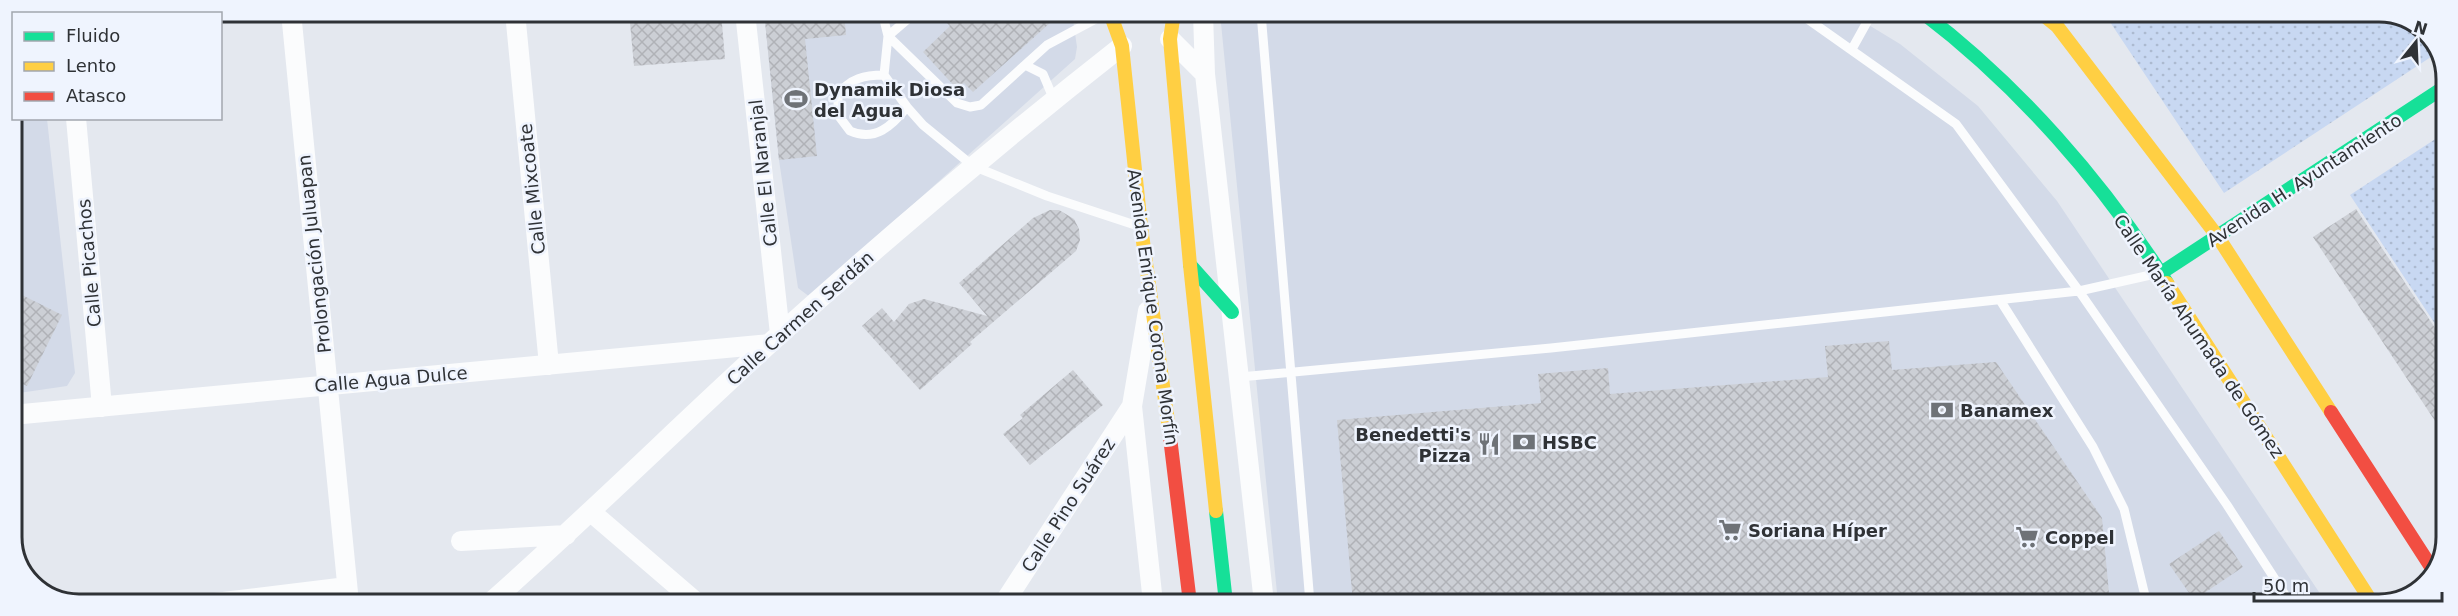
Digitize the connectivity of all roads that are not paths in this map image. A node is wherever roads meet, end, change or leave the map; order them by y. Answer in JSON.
{"nodes":[{"id":1,"x":292,"y":22,"type":"edge"},
{"id":2,"x":516,"y":22,"type":"edge"},
{"id":3,"x":747,"y":22,"type":"edge"},
{"id":4,"x":884,"y":22,"type":"edge"},
{"id":5,"x":904,"y":22,"type":"edge"},
{"id":6,"x":1092,"y":22,"type":"edge"},
{"id":7,"x":1113,"y":22,"type":"edge"},
{"id":8,"x":1173,"y":22,"type":"edge"},
{"id":9,"x":1203,"y":22,"type":"edge"},
{"id":10,"x":1262,"y":22,"type":"edge"},
{"id":11,"x":1813,"y":22,"type":"edge"},
{"id":12,"x":1867,"y":22,"type":"edge"},
{"id":13,"x":1935,"y":22,"type":"edge"},
{"id":14,"x":2055,"y":22,"type":"edge"},
{"id":15,"x":888,"y":36,"type":"junction"},
{"id":16,"x":1170,"y":39,"type":"junction"},
{"id":17,"x":1122,"y":46,"type":"junction"},
{"id":18,"x":1852,"y":49,"type":"junction"},
{"id":19,"x":1025,"y":65,"type":"junction"},
{"id":20,"x":1205,"y":74,"type":"junction"},
{"id":21,"x":884,"y":75,"type":"junction"},
{"id":22,"x":2435,"y":93,"type":"edge"},
{"id":23,"x":1054,"y":99,"type":"junction"},
{"id":24,"x":907,"y":107,"type":"junction"},
{"id":25,"x":76,"y":120,"type":"edge"},
{"id":26,"x":974,"y":166,"type":"junction"},
{"id":27,"x":1141,"y":227,"type":"junction"},
{"id":28,"x":2218,"y":237,"type":"junction"},
{"id":29,"x":1190,"y":265,"type":"junction"},
{"id":30,"x":2161,"y":273,"type":"junction"},
{"id":31,"x":2079,"y":291,"type":"junction"},
{"id":32,"x":1150,"y":297,"type":"junction"},
{"id":33,"x":2000,"y":300,"type":"junction"},
{"id":34,"x":1232,"y":312,"type":"junction"},
{"id":35,"x":775,"y":339,"type":"junction"},
{"id":36,"x":549,"y":365,"type":"junction"},
{"id":37,"x":1291,"y":374,"type":"junction"},
{"id":38,"x":1240,"y":377,"type":"junction"},
{"id":39,"x":327,"y":385,"type":"junction"},
{"id":40,"x":102,"y":406,"type":"junction"},
{"id":41,"x":1132,"y":406,"type":"junction"},
{"id":42,"x":23,"y":414,"type":"edge"},
{"id":43,"x":591,"y":512,"type":"junction"},
{"id":44,"x":566,"y":535,"type":"junction"},
{"id":45,"x":461,"y":541,"type":"dead end"},
{"id":46,"x":2429,"y":563,"type":"edge"},
{"id":47,"x":348,"y":594,"type":"edge"},
{"id":48,"x":500,"y":594,"type":"edge"},
{"id":49,"x":687,"y":594,"type":"edge"},
{"id":50,"x":1010,"y":594,"type":"edge"},
{"id":51,"x":1152,"y":594,"type":"edge"},
{"id":52,"x":1189,"y":594,"type":"edge"},
{"id":53,"x":1225,"y":594,"type":"edge"},
{"id":54,"x":1263,"y":594,"type":"edge"},
{"id":55,"x":1309,"y":594,"type":"edge"},
{"id":56,"x":2145,"y":594,"type":"edge"},
{"id":57,"x":2285,"y":594,"type":"edge"},
{"id":58,"x":2367,"y":594,"type":"edge"}],
"edges":[{"from":1,"to":39,"type":"street","name":"Prolongación Juluapan"},
{"from":2,"to":36,"type":"street","name":"Calle Mixcoate"},
{"from":3,"to":35,"type":"street","name":"Calle El Naranjal"},
{"from":4,"to":15,"type":"lane"},
{"from":5,"to":15,"type":"lane"},
{"from":6,"to":19,"type":"lane"},
{"from":7,"to":17,"type":"main road","name":"Avenida Enrique Corona Morfín"},
{"from":8,"to":16,"type":"main road","name":"Avenida Enrique Corona Morfín"},
{"from":9,"to":20,"type":"street"},
{"from":10,"to":37,"type":"lane"},
{"from":11,"to":18,"type":"lane"},
{"from":12,"to":18,"type":"lane"},
{"from":13,"to":30,"type":"main road","name":"Calle María Ahumada de Gómez"},
{"from":14,"to":28,"type":"main road"},
{"from":15,"to":19,"type":"lane"},
{"from":15,"to":21,"type":"lane"},
{"from":16,"to":20,"type":"street"},
{"from":16,"to":29,"type":"main road","name":"Avenida Enrique Corona Morfín"},
{"from":17,"to":23,"type":"street","name":"Calle Carmen Serdán"},
{"from":17,"to":27,"type":"main road","name":"Avenida Enrique Corona Morfín"},
{"from":18,"to":31,"type":"lane"},
{"from":19,"to":23,"type":"lane"},
{"from":20,"to":34,"type":"street"},
{"from":21,"to":24,"type":"lane"},
{"from":21,"to":24,"type":"lane"},
{"from":22,"to":28,"type":"main road","name":"Avenida H. Ayuntamiento"},
{"from":23,"to":26,"type":"street","name":"Calle Carmen Serdán"},
{"from":24,"to":26,"type":"lane"},
{"from":25,"to":40,"type":"street","name":"Calle Picachos"},
{"from":26,"to":27,"type":"lane"},
{"from":26,"to":35,"type":"street","name":"Calle Carmen Serdán"},
{"from":27,"to":32,"type":"main road","name":"Avenida Enrique Corona Morfín"},
{"from":28,"to":30,"type":"main road","name":"Avenida H. Ayuntamiento"},
{"from":28,"to":46,"type":"main road"},
{"from":29,"to":34,"type":"main road"},
{"from":29,"to":53,"type":"main road","name":"Avenida Enrique Corona Morfín"},
{"from":30,"to":31,"type":"lane"},
{"from":30,"to":58,"type":"main road","name":"Calle María Ahumada de Gómez"},
{"from":31,"to":33,"type":"lane"},
{"from":31,"to":57,"type":"lane"},
{"from":32,"to":41,"type":"street"},
{"from":32,"to":52,"type":"main road","name":"Avenida Enrique Corona Morfín"},
{"from":33,"to":37,"type":"lane"},
{"from":33,"to":56,"type":"lane"},
{"from":34,"to":38,"type":"street"},
{"from":35,"to":36,"type":"street","name":"Calle Agua Dulce"},
{"from":35,"to":43,"type":"street","name":"Calle Carmen Serdán"},
{"from":36,"to":39,"type":"street","name":"Calle Agua Dulce"},
{"from":37,"to":38,"type":"lane"},
{"from":37,"to":55,"type":"lane"},
{"from":38,"to":54,"type":"street"},
{"from":39,"to":40,"type":"street","name":"Calle Agua Dulce"},
{"from":39,"to":47,"type":"street","name":"Prolongación Juluapan"},
{"from":40,"to":42,"type":"street","name":"Calle Agua Dulce"},
{"from":41,"to":50,"type":"street","name":"Calle Pino Suárez"},
{"from":41,"to":51,"type":"street"},
{"from":43,"to":44,"type":"street","name":"Calle Carmen Serdán"},
{"from":43,"to":49,"type":"street"},
{"from":44,"to":45,"type":"street"},
{"from":44,"to":48,"type":"street","name":"Calle Carmen Serdán"}]}
